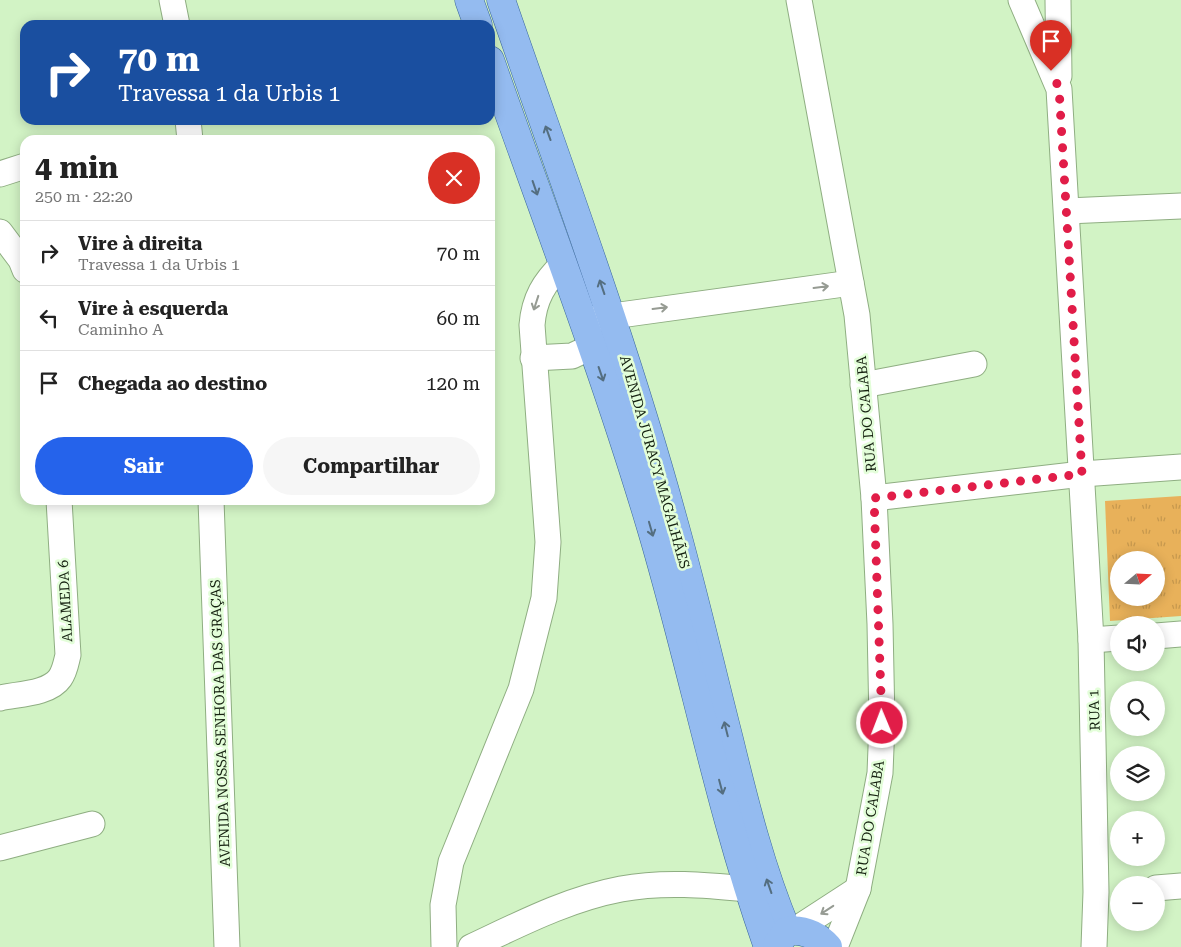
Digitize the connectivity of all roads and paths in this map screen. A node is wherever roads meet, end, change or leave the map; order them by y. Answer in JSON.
{"nodes":[{"id":1,"x":172,"y":0,"type":"edge"},
{"id":2,"x":468,"y":0,"type":"edge"},
{"id":3,"x":500,"y":0,"type":"edge"},
{"id":4,"x":799,"y":0,"type":"edge"},
{"id":5,"x":1021,"y":0,"type":"edge"},
{"id":6,"x":1058,"y":0,"type":"edge"},
{"id":7,"x":176,"y":20,"type":"edge"},
{"id":8,"x":476,"y":20,"type":"edge"},
{"id":9,"x":500,"y":29,"type":"edge"},
{"id":10,"x":495,"y":74,"type":"edge"},
{"id":11,"x":1059,"y":88,"type":"junction"},
{"id":12,"x":20,"y":168,"type":"edge"},
{"id":13,"x":0,"y":174,"type":"edge"},
{"id":14,"x":1181,"y":206,"type":"edge"},
{"id":15,"x":1067,"y":211,"type":"junction"},
{"id":16,"x":0,"y":232,"type":"edge"},
{"id":17,"x":20,"y":259,"type":"edge"},
{"id":18,"x":564,"y":264,"type":"junction"},
{"id":19,"x":852,"y":283,"type":"junction"},
{"id":20,"x":611,"y":314,"type":"junction"},
{"id":21,"x":582,"y":321,"type":"junction"},
{"id":22,"x":591,"y":346,"type":"junction"},
{"id":23,"x":533,"y":358,"type":"junction"},
{"id":24,"x":974,"y":364,"type":"dead end"},
{"id":25,"x":863,"y":385,"type":"junction"},
{"id":26,"x":1181,"y":467,"type":"edge"},
{"id":27,"x":1082,"y":474,"type":"junction"},
{"id":28,"x":874,"y":498,"type":"junction"},
{"id":29,"x":59,"y":505,"type":"edge"},
{"id":30,"x":211,"y":505,"type":"edge"},
{"id":31,"x":1181,"y":634,"type":"edge"},
{"id":32,"x":1165,"y":635,"type":"edge"},
{"id":33,"x":1110,"y":639,"type":"edge"},
{"id":34,"x":1092,"y":640,"type":"junction"},
{"id":35,"x":0,"y":698,"type":"edge"},
{"id":36,"x":92,"y":824,"type":"dead end"},
{"id":37,"x":0,"y":848,"type":"edge"},
{"id":38,"x":1181,"y":886,"type":"edge"},
{"id":39,"x":1165,"y":887,"type":"edge"},
{"id":40,"x":748,"y":889,"type":"junction"},
{"id":41,"x":858,"y":889,"type":"junction"},
{"id":42,"x":1108,"y":891,"type":"edge"},
{"id":43,"x":781,"y":939,"type":"edge"},
{"id":44,"x":227,"y":947,"type":"edge"},
{"id":45,"x":444,"y":947,"type":"edge"},
{"id":46,"x":471,"y":947,"type":"edge"},
{"id":47,"x":828,"y":947,"type":"edge"},
{"id":48,"x":835,"y":947,"type":"edge"},
{"id":49,"x":1094,"y":947,"type":"edge"}],
"edges":[{"from":1,"to":7,"type":"street"},
{"from":2,"to":8,"type":"main road"},
{"from":3,"to":9,"type":"main road","name":"AVENIDA JURACY MAGALHÃES"},
{"from":4,"to":19,"type":"street","name":"RUA DO CALABA"},
{"from":5,"to":11,"type":"street"},
{"from":6,"to":11,"type":"street","name":"RUA 1"},
{"from":20,"to":9,"type":"main road","name":"AVENIDA JURACY MAGALHÃES","one_way":true},
{"from":10,"to":18,"type":"main road","name":"AVENIDA JURACY MAGALHÃES","one_way":true},
{"from":11,"to":15,"type":"street","name":"RUA 1"},
{"from":12,"to":13,"type":"street"},
{"from":14,"to":15,"type":"street"},
{"from":15,"to":27,"type":"street","name":"RUA 1"},
{"from":16,"to":17,"type":"street"},
{"from":18,"to":21,"type":"main road","name":"AVENIDA JURACY MAGALHÃES"},
{"from":18,"to":23,"type":"street","one_way":true},
{"from":20,"to":19,"type":"street","one_way":true},
{"from":19,"to":25,"type":"street","name":"RUA DO CALABA"},
{"from":20,"to":21,"type":"street"},
{"from":43,"to":20,"type":"main road","name":"AVENIDA JURACY MAGALHÃES","one_way":true},
{"from":21,"to":22,"type":"main road","name":"AVENIDA JURACY MAGALHÃES"},
{"from":22,"to":23,"type":"street"},
{"from":22,"to":40,"type":"main road","name":"AVENIDA JURACY MAGALHÃES","one_way":true},
{"from":23,"to":45,"type":"street"},
{"from":24,"to":25,"type":"street"},
{"from":25,"to":28,"type":"street","name":"RUA DO CALABA"},
{"from":26,"to":27,"type":"street"},
{"from":27,"to":28,"type":"street"},
{"from":27,"to":34,"type":"street","name":"RUA 1"},
{"from":28,"to":41,"type":"street","name":"RUA DO CALABA"},
{"from":29,"to":35,"type":"street","name":"ALAMEDA 6"},
{"from":30,"to":44,"type":"street","name":"AVENIDA NOSSA SENHORA DAS GRAÇAS"},
{"from":31,"to":32,"type":"street"},
{"from":33,"to":34,"type":"street"},
{"from":34,"to":42,"type":"street","name":"RUA 1"},
{"from":36,"to":37,"type":"street"},
{"from":38,"to":39,"type":"street"},
{"from":40,"to":43,"type":"main road","name":"AVENIDA JURACY MAGALHÃES"},
{"from":40,"to":46,"type":"street"},
{"from":41,"to":43,"type":"street","one_way":true},
{"from":41,"to":48,"type":"street","name":"RUA DO CALABA"},
{"from":42,"to":49,"type":"street","name":"RUA 1"},
{"from":43,"to":47,"type":"main road"}]}
